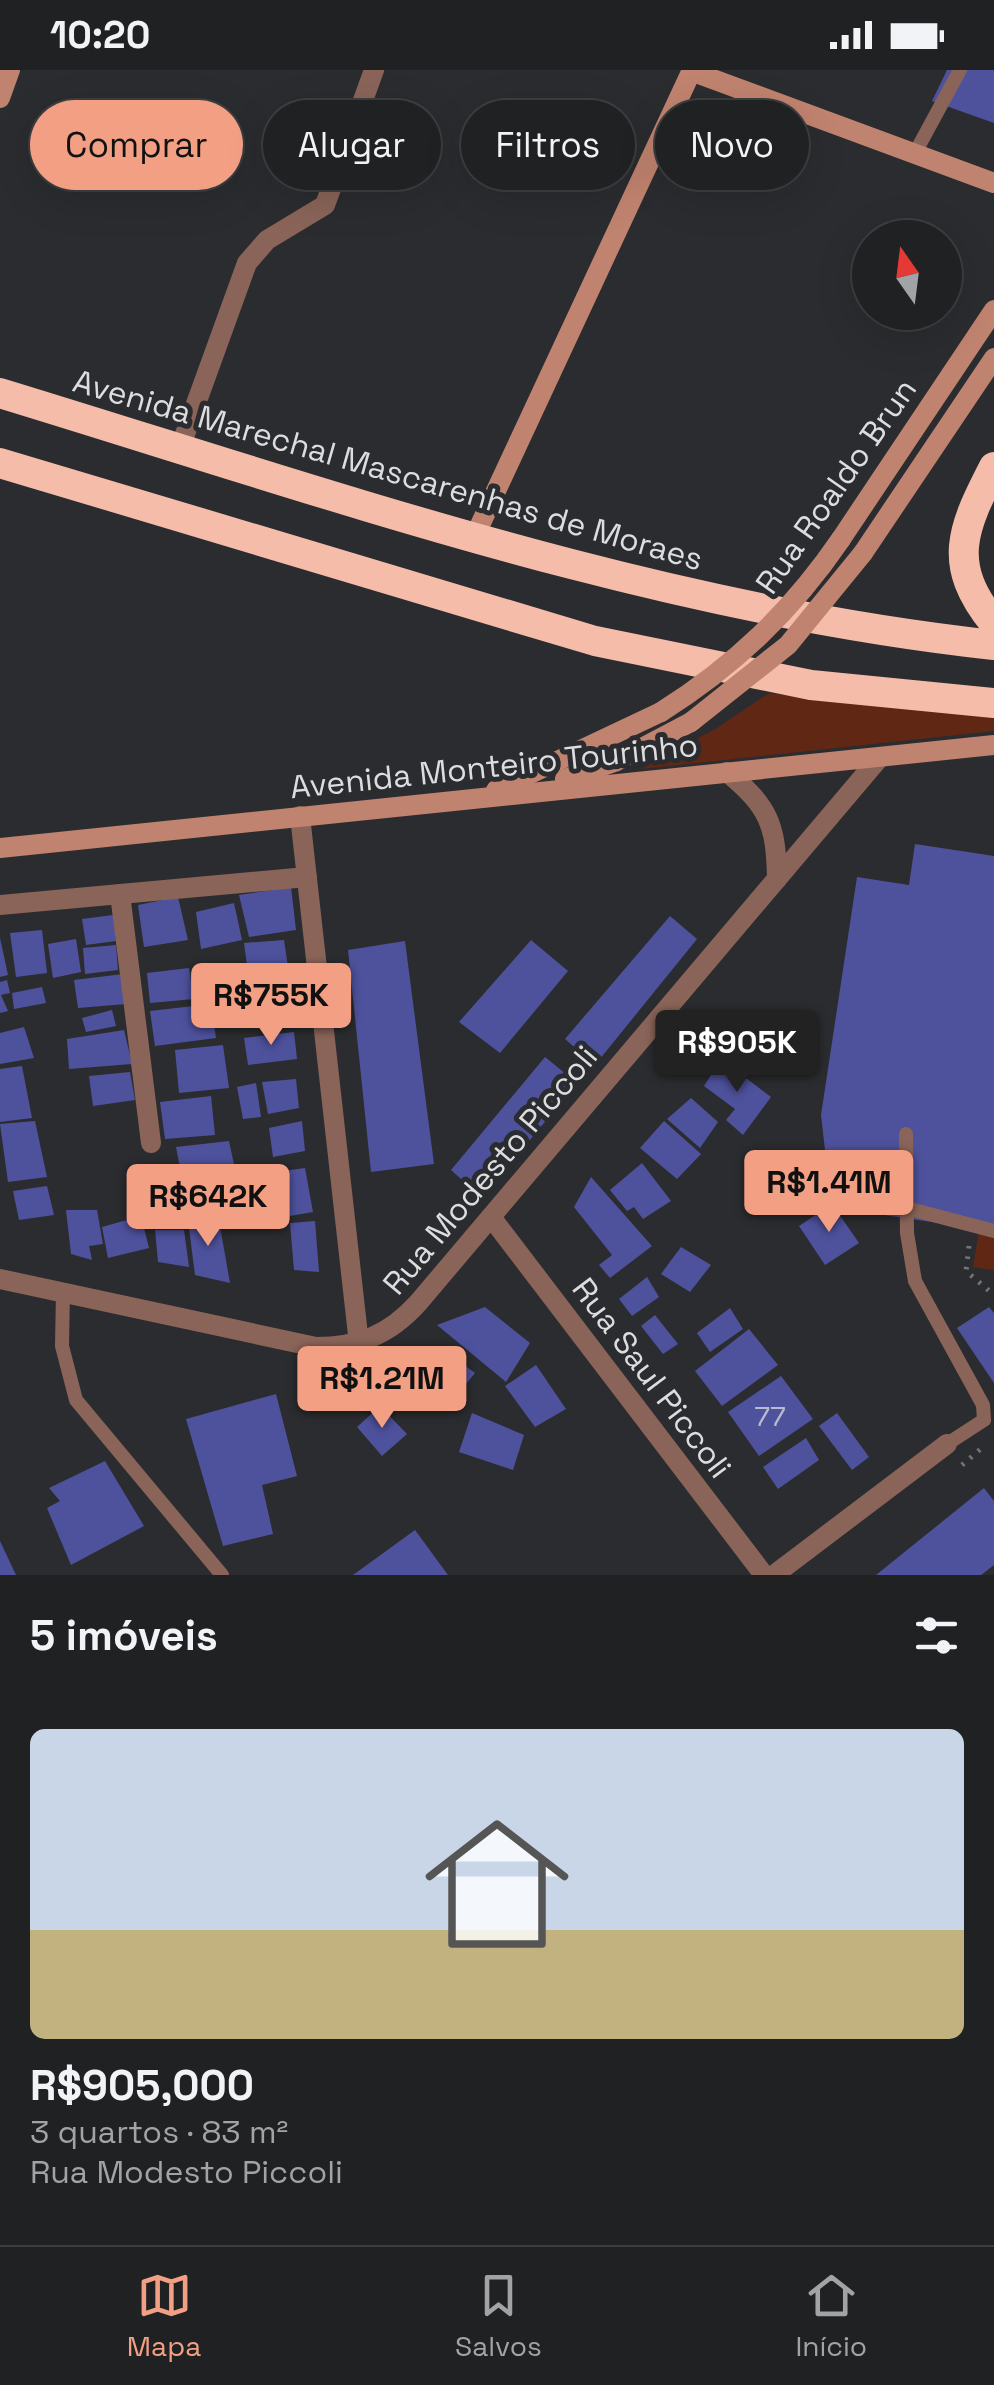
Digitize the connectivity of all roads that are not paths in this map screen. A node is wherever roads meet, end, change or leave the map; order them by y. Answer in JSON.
{"nodes":[{"id":1,"x":10,"y":70,"type":"edge"},
{"id":2,"x":374,"y":70,"type":"edge"},
{"id":3,"x":691,"y":70,"type":"edge"},
{"id":4,"x":960,"y":70,"type":"edge"},
{"id":5,"x":0,"y":98,"type":"edge"},
{"id":6,"x":915,"y":154,"type":"junction"},
{"id":7,"x":994,"y":183,"type":"edge"},
{"id":8,"x":994,"y":310,"type":"edge"},
{"id":9,"x":994,"y":358,"type":"edge"},
{"id":10,"x":0,"y":393,"type":"edge"},
{"id":11,"x":180,"y":448,"type":"junction"},
{"id":12,"x":0,"y":464,"type":"edge"},
{"id":13,"x":994,"y":467,"type":"edge"},
{"id":14,"x":474,"y":538,"type":"junction"},
{"id":15,"x":992,"y":613,"type":"edge"},
{"id":16,"x":994,"y":645,"type":"edge"},
{"id":17,"x":994,"y":703,"type":"edge"},
{"id":18,"x":994,"y":745,"type":"edge"},
{"id":19,"x":880,"y":756,"type":"junction"},
{"id":20,"x":727,"y":772,"type":"junction"},
{"id":21,"x":480,"y":797,"type":"junction"},
{"id":22,"x":300,"y":816,"type":"junction"},
{"id":23,"x":0,"y":848,"type":"edge"},
{"id":24,"x":307,"y":877,"type":"junction"},
{"id":25,"x":777,"y":879,"type":"junction"},
{"id":26,"x":120,"y":894,"type":"junction"},
{"id":27,"x":0,"y":905,"type":"edge"},
{"id":28,"x":906,"y":1134,"type":"dead end"},
{"id":29,"x":150,"y":1143,"type":"dead end"},
{"id":30,"x":910,"y":1209,"type":"junction"},
{"id":31,"x":492,"y":1217,"type":"junction"},
{"id":32,"x":994,"y":1231,"type":"edge"},
{"id":33,"x":0,"y":1279,"type":"edge"},
{"id":34,"x":63,"y":1290,"type":"junction"},
{"id":35,"x":359,"y":1344,"type":"junction"},
{"id":36,"x":947,"y":1444,"type":"joint"},
{"id":37,"x":222,"y":1575,"type":"edge"},
{"id":38,"x":764,"y":1575,"type":"edge"},
{"id":39,"x":774,"y":1575,"type":"edge"}],
"edges":[{"from":1,"to":5,"type":"main road"},
{"from":2,"to":11,"type":"street"},
{"from":3,"to":6,"type":"main road"},
{"from":3,"to":14,"type":"main road"},
{"from":4,"to":6,"type":"lane"},
{"from":6,"to":7,"type":"main road"},
{"from":8,"to":21,"type":"main road","name":"Rua Roaldo Brun","bridge":true},
{"from":9,"to":21,"type":"main road","name":"Rua Roaldo Brun","bridge":true},
{"from":10,"to":11,"type":"highway","name":"Avenida Marechal Mascarenhas de Moraes"},
{"from":11,"to":14,"type":"highway","name":"Avenida Marechal Mascarenhas de Moraes"},
{"from":12,"to":17,"type":"highway"},
{"from":13,"to":15,"type":"highway"},
{"from":14,"to":16,"type":"highway","name":"Avenida Marechal Mascarenhas de Moraes"},
{"from":18,"to":19,"type":"main road","name":"Avenida Monteiro Tourinho"},
{"from":19,"to":20,"type":"main road","name":"Avenida Monteiro Tourinho"},
{"from":19,"to":25,"type":"street","name":"Rua Modesto Piccoli"},
{"from":20,"to":21,"type":"main road","name":"Avenida Monteiro Tourinho"},
{"from":20,"to":25,"type":"street"},
{"from":21,"to":22,"type":"main road","name":"Avenida Monteiro Tourinho"},
{"from":22,"to":23,"type":"main road","name":"Avenida Monteiro Tourinho"},
{"from":22,"to":24,"type":"street"},
{"from":24,"to":26,"type":"street"},
{"from":24,"to":35,"type":"street"},
{"from":25,"to":31,"type":"street","name":"Rua Modesto Piccoli"},
{"from":26,"to":27,"type":"street"},
{"from":26,"to":29,"type":"street"},
{"from":28,"to":30,"type":"lane"},
{"from":30,"to":32,"type":"lane"},
{"from":30,"to":36,"type":"lane"},
{"from":31,"to":35,"type":"street","name":"Rua Modesto Piccoli"},
{"from":31,"to":38,"type":"street","name":"Rua Saul Piccoli"},
{"from":33,"to":34,"type":"street"},
{"from":34,"to":35,"type":"street"},
{"from":34,"to":37,"type":"lane"},
{"from":36,"to":39,"type":"street"}]}
